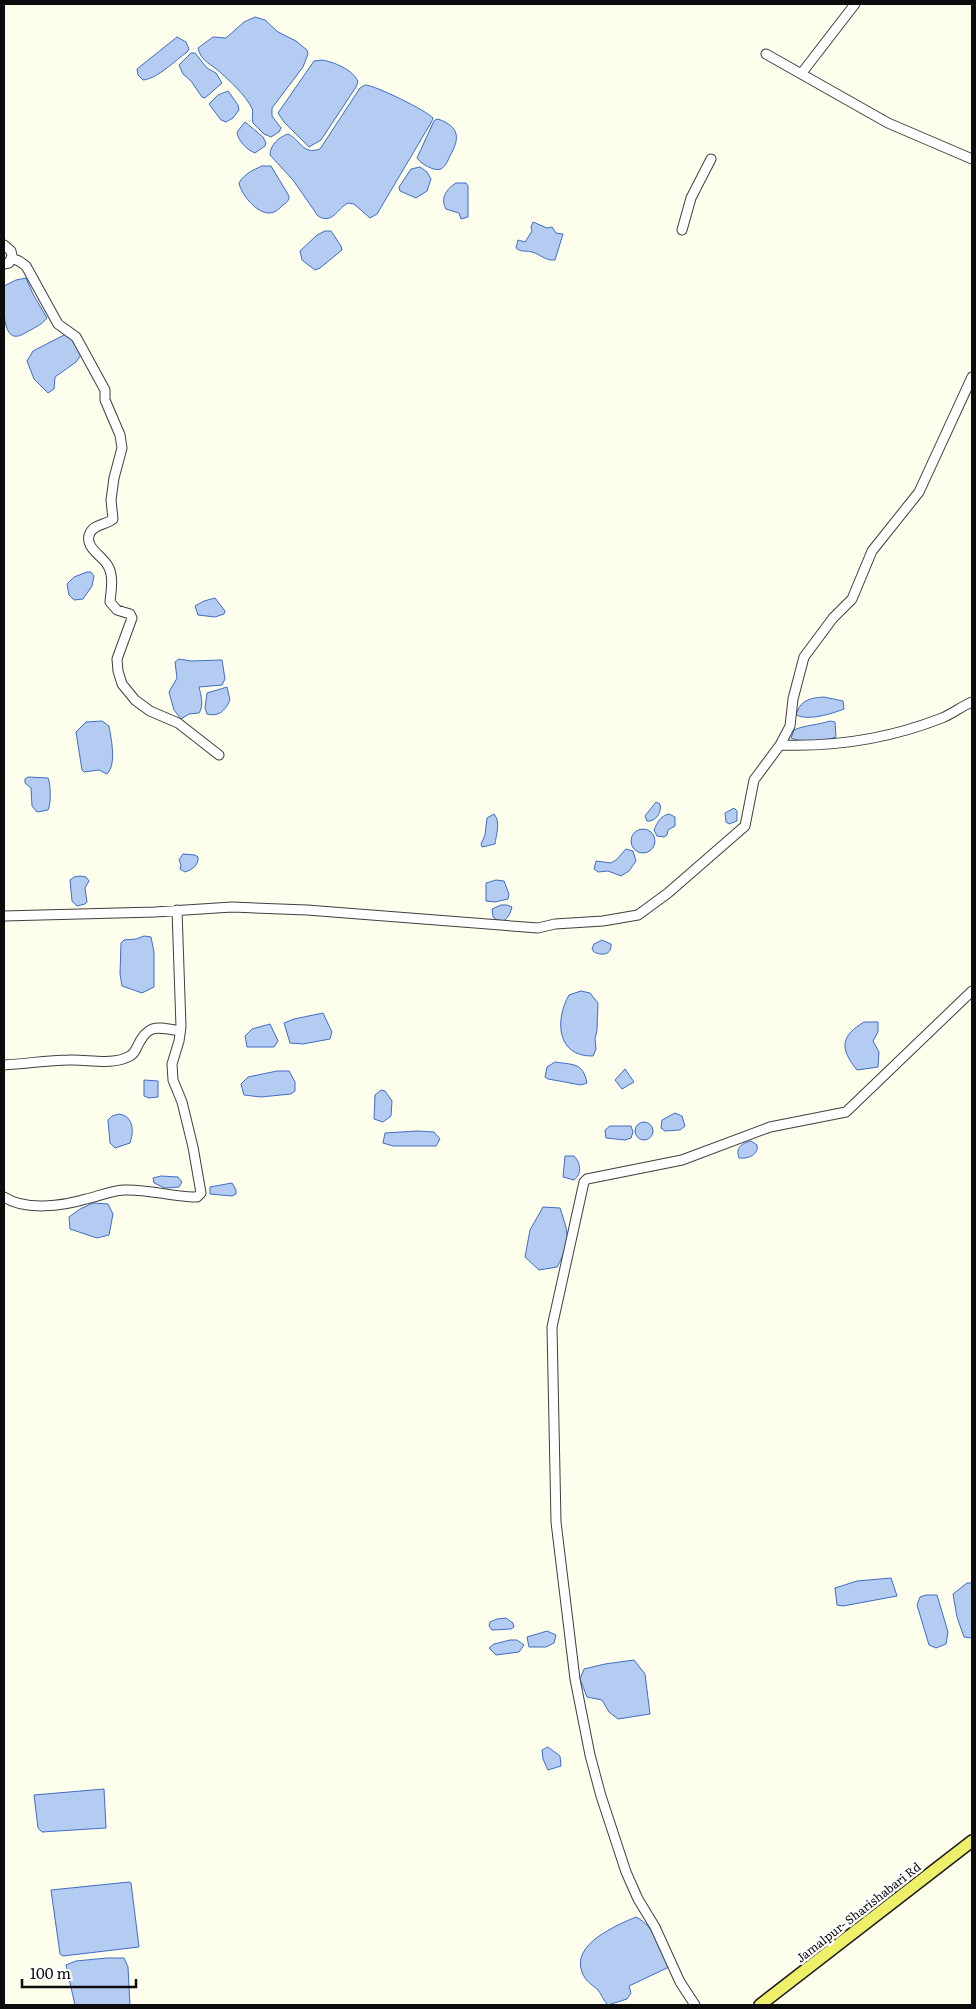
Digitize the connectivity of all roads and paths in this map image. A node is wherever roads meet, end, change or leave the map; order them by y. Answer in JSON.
{"nodes":[{"id":1,"x":855,"y":4,"type":"edge"},
{"id":2,"x":766,"y":54,"type":"dead end"},
{"id":3,"x":801,"y":74,"type":"junction"},
{"id":4,"x":972,"y":159,"type":"edge"},
{"id":5,"x":711,"y":160,"type":"dead end"},
{"id":6,"x":682,"y":230,"type":"dead end"},
{"id":7,"x":4,"y":245,"type":"edge"},
{"id":8,"x":8,"y":261,"type":"edge"},
{"id":9,"x":972,"y":377,"type":"edge"},
{"id":10,"x":972,"y":702,"type":"edge"},
{"id":11,"x":780,"y":745,"type":"junction"},
{"id":12,"x":219,"y":754,"type":"dead end"},
{"id":13,"x":177,"y":910,"type":"junction"},
{"id":14,"x":4,"y":916,"type":"edge"},
{"id":15,"x":972,"y":991,"type":"edge"},
{"id":16,"x":180,"y":1031,"type":"junction"},
{"id":17,"x":4,"y":1065,"type":"edge"},
{"id":18,"x":4,"y":1197,"type":"edge"},
{"id":19,"x":972,"y":1841,"type":"edge"},
{"id":20,"x":695,"y":2005,"type":"edge"},
{"id":21,"x":760,"y":2005,"type":"edge"}],
"edges":[{"from":1,"to":3,"type":"street"},
{"from":2,"to":3,"type":"street"},
{"from":3,"to":4,"type":"street"},
{"from":5,"to":6,"type":"street"},
{"from":7,"to":8,"type":"street"},
{"from":8,"to":12,"type":"street"},
{"from":9,"to":11,"type":"street"},
{"from":10,"to":11,"type":"street"},
{"from":11,"to":13,"type":"street"},
{"from":13,"to":14,"type":"street"},
{"from":13,"to":16,"type":"street"},
{"from":15,"to":20,"type":"street"},
{"from":16,"to":17,"type":"street"},
{"from":16,"to":18,"type":"street"},
{"from":19,"to":21,"type":"main road","name":"Jamalpur- Sharishabari Rd"}]}
